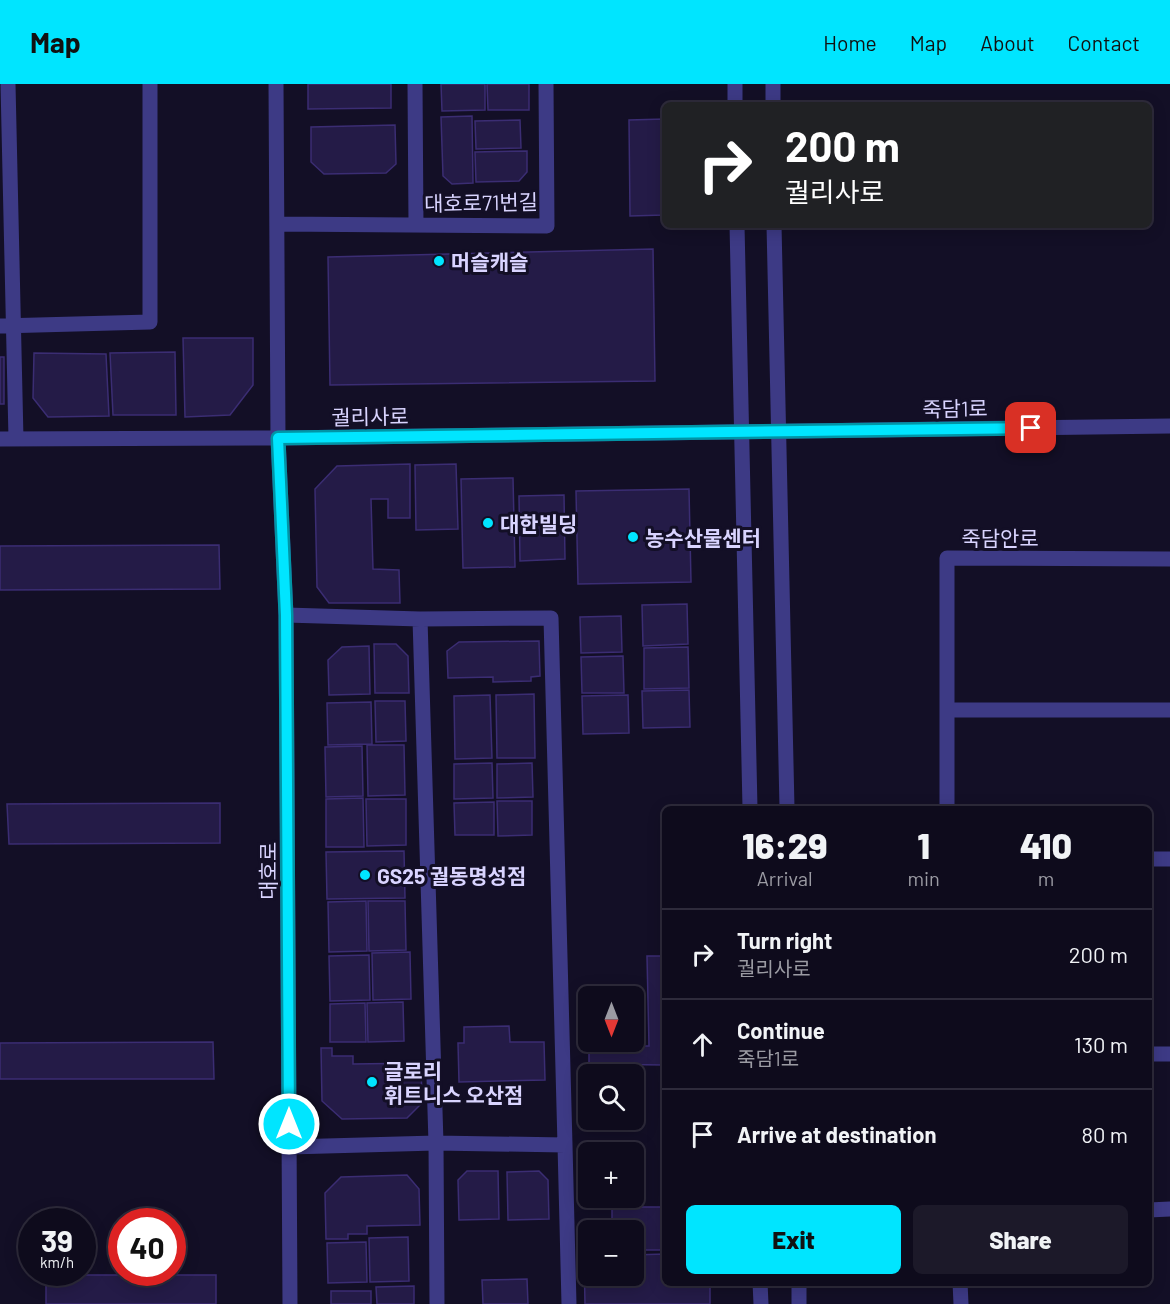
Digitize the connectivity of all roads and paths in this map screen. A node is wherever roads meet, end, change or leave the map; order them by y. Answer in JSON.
{"nodes":[{"id":1,"x":8,"y":84,"type":"edge"},
{"id":2,"x":150,"y":84,"type":"edge"},
{"id":3,"x":276,"y":84,"type":"edge"},
{"id":4,"x":416,"y":84,"type":"edge"},
{"id":5,"x":546,"y":84,"type":"edge"},
{"id":6,"x":735,"y":84,"type":"edge"},
{"id":7,"x":772,"y":84,"type":"edge"},
{"id":8,"x":735,"y":102,"type":"edge"},
{"id":9,"x":773,"y":102,"type":"edge"},
{"id":10,"x":278,"y":224,"type":"junction"},
{"id":11,"x":416,"y":225,"type":"junction"},
{"id":12,"x":737,"y":228,"type":"edge"},
{"id":13,"x":774,"y":228,"type":"edge"},
{"id":14,"x":6,"y":326,"type":"edge"},
{"id":15,"x":1170,"y":426,"type":"edge"},
{"id":16,"x":777,"y":431,"type":"junction"},
{"id":17,"x":741,"y":432,"type":"junction"},
{"id":18,"x":278,"y":438,"type":"junction"},
{"id":19,"x":0,"y":439,"type":"edge"},
{"id":20,"x":16,"y":439,"type":"junction"},
{"id":21,"x":1170,"y":559,"type":"edge"},
{"id":22,"x":286,"y":615,"type":"junction"},
{"id":23,"x":420,"y":619,"type":"junction"},
{"id":24,"x":948,"y":710,"type":"junction"},
{"id":25,"x":1170,"y":710,"type":"edge"},
{"id":26,"x":750,"y":806,"type":"edge"},
{"id":27,"x":787,"y":806,"type":"edge"},
{"id":28,"x":947,"y":806,"type":"edge"},
{"id":29,"x":1152,"y":859,"type":"edge"},
{"id":30,"x":1170,"y":860,"type":"edge"},
{"id":31,"x":1152,"y":1054,"type":"edge"},
{"id":32,"x":1170,"y":1054,"type":"edge"},
{"id":33,"x":436,"y":1143,"type":"junction"},
{"id":34,"x":565,"y":1145,"type":"junction"},
{"id":35,"x":289,"y":1147,"type":"junction"},
{"id":36,"x":1170,"y":1209,"type":"edge"},
{"id":37,"x":1152,"y":1210,"type":"edge"},
{"id":38,"x":760,"y":1286,"type":"edge"},
{"id":39,"x":799,"y":1286,"type":"edge"},
{"id":40,"x":960,"y":1286,"type":"edge"},
{"id":41,"x":290,"y":1304,"type":"edge"},
{"id":42,"x":437,"y":1304,"type":"edge"},
{"id":43,"x":569,"y":1304,"type":"edge"},
{"id":44,"x":761,"y":1304,"type":"edge"},
{"id":45,"x":799,"y":1304,"type":"edge"},
{"id":46,"x":960,"y":1304,"type":"edge"}],
"edges":[{"from":1,"to":14,"type":"street"},
{"from":2,"to":14,"type":"street"},
{"from":3,"to":10,"type":"street","name":"대호로"},
{"from":4,"to":11,"type":"street"},
{"from":5,"to":11,"type":"street","name":"대호로71번길"},
{"from":6,"to":8,"type":"street"},
{"from":7,"to":9,"type":"street"},
{"from":10,"to":11,"type":"street","name":"대호로71번길"},
{"from":10,"to":18,"type":"street","name":"대호로"},
{"from":12,"to":17,"type":"street"},
{"from":13,"to":16,"type":"street"},
{"from":14,"to":20,"type":"street"},
{"from":15,"to":16,"type":"street","name":"죽담1로"},
{"from":16,"to":17,"type":"street","name":"죽담1로"},
{"from":16,"to":27,"type":"street"},
{"from":17,"to":18,"type":"street","name":"궐리사로"},
{"from":17,"to":26,"type":"street"},
{"from":18,"to":20,"type":"street","name":"궐리사로"},
{"from":18,"to":22,"type":"street","name":"대호로"},
{"from":19,"to":20,"type":"street","name":"궐리사로"},
{"from":21,"to":24,"type":"street","name":"죽담안로"},
{"from":22,"to":23,"type":"street"},
{"from":22,"to":35,"type":"street","name":"대호로"},
{"from":23,"to":33,"type":"street"},
{"from":23,"to":34,"type":"street"},
{"from":24,"to":25,"type":"street"},
{"from":24,"to":28,"type":"street","name":"죽담안로"},
{"from":29,"to":30,"type":"street"},
{"from":31,"to":32,"type":"street"},
{"from":33,"to":34,"type":"street"},
{"from":33,"to":35,"type":"street"},
{"from":33,"to":42,"type":"street"},
{"from":34,"to":43,"type":"street"},
{"from":35,"to":41,"type":"street","name":"대호로"},
{"from":36,"to":37,"type":"street"},
{"from":38,"to":44,"type":"street"},
{"from":39,"to":45,"type":"street"},
{"from":40,"to":46,"type":"street"}]}
